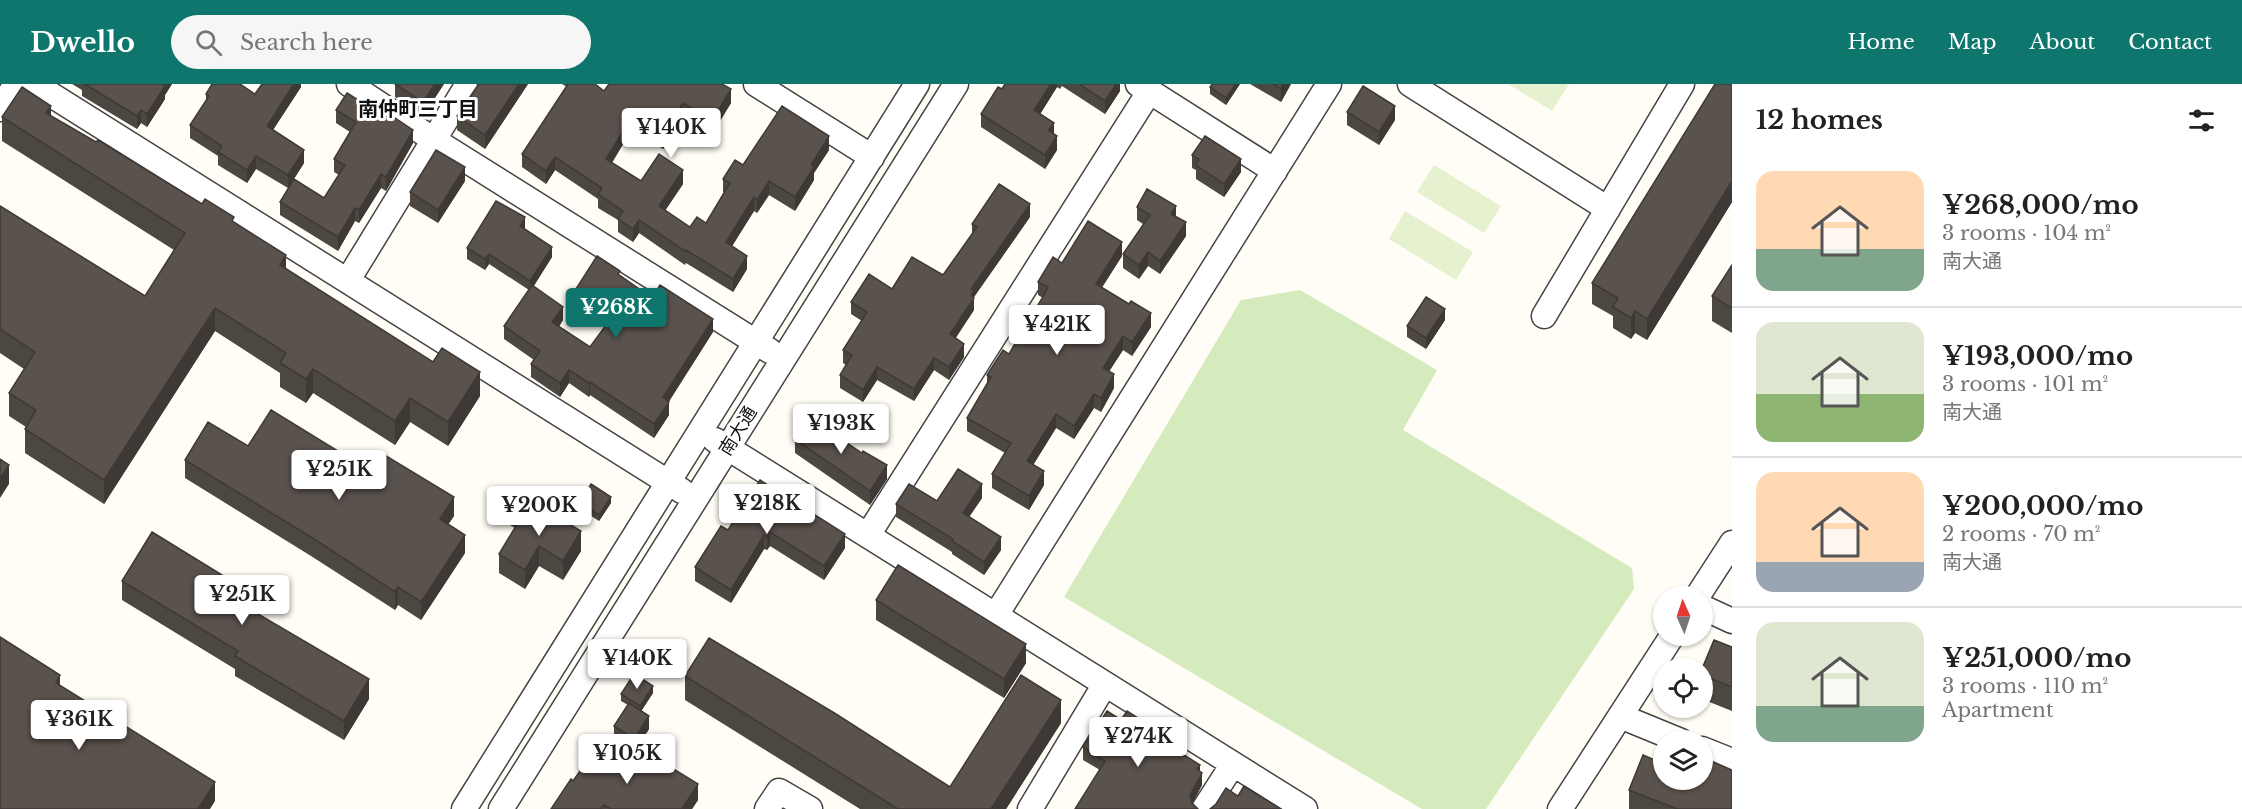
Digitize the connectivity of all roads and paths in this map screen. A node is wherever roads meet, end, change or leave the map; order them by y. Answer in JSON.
{"nodes":[{"id":1,"x":16,"y":84,"type":"edge"},
{"id":2,"x":34,"y":84,"type":"edge"},
{"id":3,"x":349,"y":84,"type":"edge"},
{"id":4,"x":468,"y":84,"type":"edge"},
{"id":5,"x":756,"y":84,"type":"edge"},
{"id":6,"x":917,"y":84,"type":"edge"},
{"id":7,"x":956,"y":84,"type":"edge"},
{"id":8,"x":1329,"y":84,"type":"edge"},
{"id":9,"x":1410,"y":84,"type":"edge"},
{"id":10,"x":1682,"y":84,"type":"edge"},
{"id":11,"x":1143,"y":88,"type":"edge"},
{"id":12,"x":0,"y":109,"type":"edge"},
{"id":13,"x":434,"y":140,"type":"junction"},
{"id":14,"x":872,"y":157,"type":"junction"},
{"id":15,"x":1275,"y":171,"type":"junction"},
{"id":16,"x":1608,"y":208,"type":"junction"},
{"id":17,"x":348,"y":280,"type":"junction"},
{"id":18,"x":1544,"y":316,"type":"dead end"},
{"id":19,"x":757,"y":342,"type":"junction"},
{"id":20,"x":783,"y":359,"type":"junction"},
{"id":21,"x":700,"y":431,"type":"junction"},
{"id":22,"x":727,"y":448,"type":"junction"},
{"id":23,"x":669,"y":483,"type":"junction"},
{"id":24,"x":695,"y":500,"type":"junction"},
{"id":25,"x":868,"y":535,"type":"junction"},
{"id":26,"x":1731,"y":548,"type":"edge"},
{"id":27,"x":1705,"y":586,"type":"edge"},
{"id":28,"x":1713,"y":612,"type":"edge"},
{"id":29,"x":996,"y":615,"type":"junction"},
{"id":30,"x":1732,"y":621,"type":"edge"},
{"id":31,"x":1666,"y":646,"type":"edge"},
{"id":32,"x":1105,"y":684,"type":"junction"},
{"id":33,"x":1620,"y":716,"type":"junction"},
{"id":34,"x":1654,"y":730,"type":"edge"},
{"id":35,"x":1713,"y":753,"type":"edge"},
{"id":36,"x":1732,"y":761,"type":"edge"},
{"id":37,"x":1233,"y":764,"type":"junction"},
{"id":38,"x":464,"y":809,"type":"edge"},
{"id":39,"x":501,"y":809,"type":"edge"},
{"id":40,"x":767,"y":809,"type":"edge"},
{"id":41,"x":810,"y":809,"type":"edge"},
{"id":42,"x":1029,"y":809,"type":"edge"},
{"id":43,"x":1204,"y":809,"type":"edge"},
{"id":44,"x":1305,"y":809,"type":"edge"},
{"id":45,"x":1560,"y":809,"type":"edge"}],
"edges":[{"from":1,"to":12,"type":"street"},
{"from":2,"to":17,"type":"street"},
{"from":3,"to":13,"type":"street"},
{"from":4,"to":13,"type":"street"},
{"from":5,"to":14,"type":"street"},
{"from":6,"to":14,"type":"street","name":"南大通"},
{"from":7,"to":20,"type":"street","name":"南大通"},
{"from":8,"to":15,"type":"street"},
{"from":9,"to":16,"type":"street"},
{"from":10,"to":16,"type":"street"},
{"from":11,"to":15,"type":"street"},
{"from":11,"to":25,"type":"street"},
{"from":13,"to":17,"type":"street"},
{"from":13,"to":19,"type":"street"},
{"from":14,"to":19,"type":"street","name":"南大通"},
{"from":15,"to":29,"type":"street"},
{"from":16,"to":18,"type":"street"},
{"from":17,"to":23,"type":"street"},
{"from":19,"to":20,"type":"street"},
{"from":19,"to":21,"type":"street","name":"南大通"},
{"from":20,"to":22,"type":"street","name":"南大通"},
{"from":21,"to":22,"type":"street"},
{"from":21,"to":23,"type":"street","name":"南大通"},
{"from":22,"to":24,"type":"street","name":"南大通"},
{"from":22,"to":25,"type":"street"},
{"from":23,"to":24,"type":"street"},
{"from":23,"to":38,"type":"street","name":"南大通"},
{"from":24,"to":39,"type":"street","name":"南大通"},
{"from":25,"to":29,"type":"street"},
{"from":26,"to":27,"type":"street"},
{"from":28,"to":30,"type":"street"},
{"from":29,"to":32,"type":"street"},
{"from":31,"to":33,"type":"street"},
{"from":32,"to":37,"type":"street"},
{"from":32,"to":42,"type":"street"},
{"from":33,"to":34,"type":"street"},
{"from":33,"to":45,"type":"street"},
{"from":35,"to":36,"type":"street"},
{"from":37,"to":43,"type":"street"},
{"from":37,"to":44,"type":"street"},
{"from":40,"to":41,"type":"street"}]}
